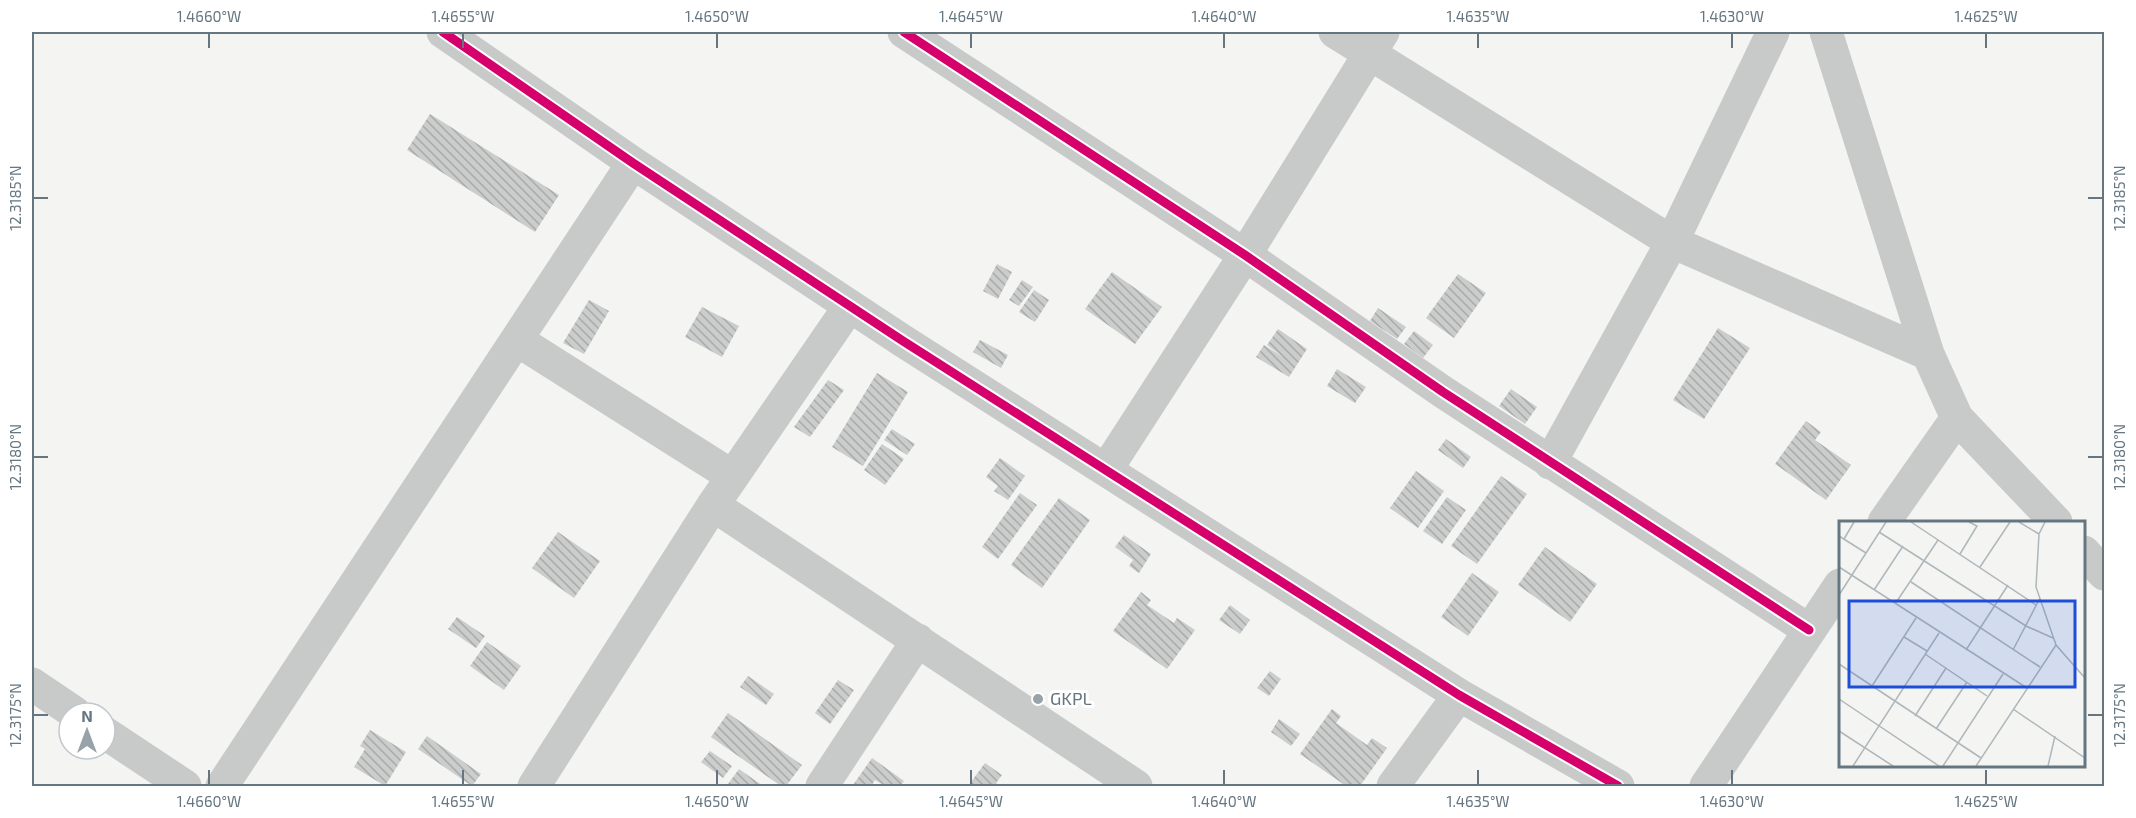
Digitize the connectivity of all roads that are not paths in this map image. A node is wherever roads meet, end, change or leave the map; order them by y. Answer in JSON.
{"nodes":[{"id":1,"x":443,"y":32,"type":"edge"},
{"id":2,"x":904,"y":32,"type":"edge"},
{"id":3,"x":1335,"y":32,"type":"edge"},
{"id":4,"x":1826,"y":32,"type":"edge"},
{"id":5,"x":1765,"y":34,"type":"edge"},
{"id":6,"x":1375,"y":42,"type":"edge"},
{"id":7,"x":633,"y":163,"type":"junction"},
{"id":8,"x":1672,"y":242,"type":"junction"},
{"id":9,"x":1245,"y":255,"type":"junction"},
{"id":10,"x":849,"y":307,"type":"junction"},
{"id":11,"x":517,"y":340,"type":"junction"},
{"id":12,"x":1928,"y":354,"type":"junction"},
{"id":13,"x":1957,"y":418,"type":"junction"},
{"id":14,"x":1550,"y":463,"type":"junction"},
{"id":15,"x":1106,"y":470,"type":"junction"},
{"id":16,"x":732,"y":476,"type":"junction"},
{"id":17,"x":713,"y":504,"type":"junction"},
{"id":18,"x":1885,"y":521,"type":"edge"},
{"id":19,"x":2055,"y":521,"type":"edge"},
{"id":20,"x":2085,"y":553,"type":"edge"},
{"id":21,"x":2104,"y":574,"type":"edge"},
{"id":22,"x":1839,"y":586,"type":"edge"},
{"id":23,"x":1809,"y":630,"type":"junction"},
{"id":24,"x":918,"y":640,"type":"junction"},
{"id":25,"x":32,"y":684,"type":"edge"},
{"id":26,"x":1459,"y":695,"type":"junction"},
{"id":27,"x":57,"y":701,"type":"edge"},
{"id":28,"x":117,"y":741,"type":"edge"},
{"id":29,"x":1116,"y":781,"type":"edge"},
{"id":30,"x":185,"y":786,"type":"edge"},
{"id":31,"x":222,"y":786,"type":"edge"},
{"id":32,"x":534,"y":786,"type":"edge"},
{"id":33,"x":822,"y":786,"type":"edge"},
{"id":34,"x":1393,"y":786,"type":"edge"},
{"id":35,"x":1618,"y":786,"type":"edge"},
{"id":36,"x":1706,"y":786,"type":"edge"}],
"edges":[{"from":1,"to":7,"type":"street"},
{"from":2,"to":9,"type":"street"},
{"from":3,"to":6,"type":"street"},
{"from":4,"to":12,"type":"street"},
{"from":5,"to":8,"type":"street"},
{"from":6,"to":8,"type":"street"},
{"from":6,"to":9,"type":"street"},
{"from":7,"to":10,"type":"street"},
{"from":7,"to":11,"type":"street"},
{"from":8,"to":12,"type":"street"},
{"from":8,"to":14,"type":"street"},
{"from":9,"to":14,"type":"street"},
{"from":9,"to":15,"type":"street"},
{"from":10,"to":15,"type":"street"},
{"from":10,"to":16,"type":"street"},
{"from":11,"to":16,"type":"street"},
{"from":11,"to":31,"type":"street"},
{"from":12,"to":13,"type":"street"},
{"from":13,"to":18,"type":"street"},
{"from":13,"to":19,"type":"street"},
{"from":14,"to":23,"type":"street"},
{"from":15,"to":26,"type":"street"},
{"from":16,"to":17,"type":"street"},
{"from":17,"to":24,"type":"street"},
{"from":17,"to":32,"type":"street"},
{"from":20,"to":21,"type":"street"},
{"from":22,"to":23,"type":"street"},
{"from":23,"to":36,"type":"street"},
{"from":24,"to":29,"type":"street"},
{"from":24,"to":33,"type":"street"},
{"from":25,"to":27,"type":"street"},
{"from":26,"to":34,"type":"street"},
{"from":26,"to":35,"type":"street"},
{"from":28,"to":30,"type":"street"}]}
